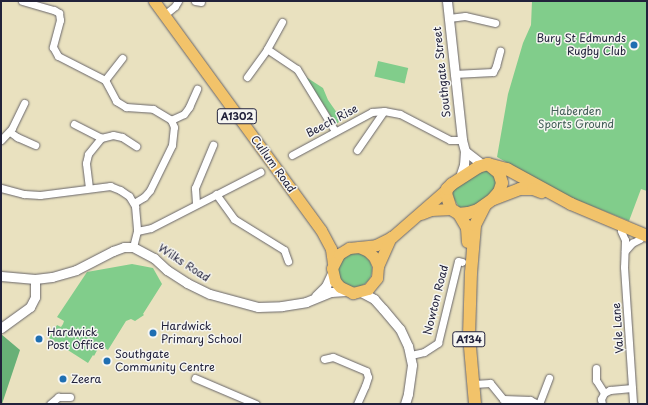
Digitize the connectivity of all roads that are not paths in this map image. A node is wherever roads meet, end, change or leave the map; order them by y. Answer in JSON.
{"nodes":[{"id":1,"x":22,"y":1,"type":"edge"},
{"id":2,"x":154,"y":1,"type":"edge"},
{"id":3,"x":178,"y":1,"type":"edge"},
{"id":4,"x":447,"y":1,"type":"edge"},
{"id":5,"x":164,"y":15,"type":"junction"},
{"id":6,"x":449,"y":18,"type":"junction"},
{"id":7,"x":282,"y":22,"type":"dead end"},
{"id":8,"x":495,"y":23,"type":"dead end"},
{"id":9,"x":267,"y":49,"type":"junction"},
{"id":10,"x":500,"y":51,"type":"dead end"},
{"id":11,"x":122,"y":58,"type":"dead end"},
{"id":12,"x":454,"y":74,"type":"junction"},
{"id":13,"x":247,"y":77,"type":"dead end"},
{"id":14,"x":105,"y":80,"type":"junction"},
{"id":15,"x":197,"y":89,"type":"dead end"},
{"id":16,"x":24,"y":103,"type":"dead end"},
{"id":17,"x":384,"y":111,"type":"junction"},
{"id":18,"x":172,"y":120,"type":"junction"},
{"id":19,"x":74,"y":124,"type":"dead end"},
{"id":20,"x":335,"y":131,"type":"junction"},
{"id":21,"x":10,"y":132,"type":"junction"},
{"id":22,"x":101,"y":138,"type":"junction"},
{"id":23,"x":1,"y":140,"type":"edge"},
{"id":24,"x":462,"y":140,"type":"junction"},
{"id":25,"x":35,"y":145,"type":"dead end"},
{"id":26,"x":213,"y":145,"type":"dead end"},
{"id":27,"x":136,"y":146,"type":"dead end"},
{"id":28,"x":357,"y":150,"type":"dead end"},
{"id":29,"x":465,"y":151,"type":"junction"},
{"id":30,"x":292,"y":155,"type":"dead end"},
{"id":31,"x":486,"y":164,"type":"junction"},
{"id":32,"x":260,"y":172,"type":"dead end"},
{"id":33,"x":460,"y":178,"type":"junction"},
{"id":34,"x":1,"y":188,"type":"edge"},
{"id":35,"x":90,"y":188,"type":"junction"},
{"id":36,"x":447,"y":189,"type":"junction"},
{"id":37,"x":216,"y":194,"type":"junction"},
{"id":38,"x":556,"y":197,"type":"junction"},
{"id":39,"x":489,"y":202,"type":"junction"},
{"id":40,"x":134,"y":203,"type":"junction"},
{"id":41,"x":196,"y":203,"type":"junction"},
{"id":42,"x":571,"y":204,"type":"junction"},
{"id":43,"x":455,"y":211,"type":"junction"},
{"id":44,"x":417,"y":215,"type":"junction"},
{"id":45,"x":321,"y":230,"type":"junction"},
{"id":46,"x":137,"y":231,"type":"junction"},
{"id":47,"x":621,"y":231,"type":"junction"},
{"id":48,"x":392,"y":237,"type":"junction"},
{"id":49,"x":645,"y":239,"type":"edge"},
{"id":50,"x":133,"y":247,"type":"junction"},
{"id":51,"x":354,"y":248,"type":"junction"},
{"id":52,"x":624,"y":251,"type":"junction"},
{"id":53,"x":288,"y":261,"type":"dead end"},
{"id":54,"x":462,"y":262,"type":"dead end"},
{"id":55,"x":378,"y":266,"type":"junction"},
{"id":56,"x":333,"y":268,"type":"junction"},
{"id":57,"x":471,"y":273,"type":"junction"},
{"id":58,"x":1,"y":276,"type":"edge"},
{"id":59,"x":377,"y":278,"type":"junction"},
{"id":60,"x":35,"y":279,"type":"junction"},
{"id":61,"x":346,"y":291,"type":"junction"},
{"id":62,"x":361,"y":292,"type":"junction"},
{"id":63,"x":316,"y":297,"type":"junction"},
{"id":64,"x":383,"y":309,"type":"junction"},
{"id":65,"x":1,"y":328,"type":"edge"},
{"id":66,"x":411,"y":355,"type":"junction"},
{"id":67,"x":324,"y":359,"type":"dead end"},
{"id":68,"x":596,"y":368,"type":"dead end"},
{"id":69,"x":195,"y":378,"type":"dead end"},
{"id":70,"x":549,"y":378,"type":"dead end"},
{"id":71,"x":474,"y":384,"type":"junction"},
{"id":72,"x":632,"y":388,"type":"junction"},
{"id":73,"x":604,"y":393,"type":"junction"},
{"id":74,"x":70,"y":397,"type":"dead end"},
{"id":75,"x":506,"y":401,"type":"edge"},
{"id":76,"x":633,"y":403,"type":"edge"},
{"id":77,"x":50,"y":404,"type":"edge"},
{"id":78,"x":256,"y":404,"type":"edge"},
{"id":79,"x":357,"y":404,"type":"edge"},
{"id":80,"x":405,"y":404,"type":"edge"},
{"id":81,"x":474,"y":404,"type":"edge"},
{"id":82,"x":538,"y":404,"type":"edge"},
{"id":83,"x":602,"y":404,"type":"edge"}],
"edges":[{"from":1,"to":14,"type":"street"},
{"from":2,"to":5,"type":"main road","name":"Cullum Road","number":"A1302"},
{"from":3,"to":5,"type":"street"},
{"from":4,"to":6,"type":"street","name":"Southgate Street"},
{"from":5,"to":45,"type":"main road","name":"Cullum Road","number":"A1302"},
{"from":6,"to":8,"type":"street"},
{"from":6,"to":12,"type":"street","name":"Southgate Street"},
{"from":7,"to":9,"type":"street"},
{"from":9,"to":13,"type":"street"},
{"from":9,"to":20,"type":"street"},
{"from":10,"to":12,"type":"street"},
{"from":11,"to":14,"type":"street"},
{"from":12,"to":24,"type":"street","name":"Southgate Street"},
{"from":14,"to":18,"type":"street"},
{"from":15,"to":18,"type":"street"},
{"from":16,"to":21,"type":"street"},
{"from":17,"to":20,"type":"street","name":"Beech Rise"},
{"from":17,"to":24,"type":"street","name":"Beech Rise"},
{"from":17,"to":28,"type":"street"},
{"from":18,"to":40,"type":"street"},
{"from":19,"to":22,"type":"street"},
{"from":20,"to":30,"type":"street","name":"Beech Rise"},
{"from":21,"to":23,"type":"street"},
{"from":21,"to":25,"type":"street"},
{"from":22,"to":27,"type":"street"},
{"from":22,"to":35,"type":"street"},
{"from":24,"to":29,"type":"street","name":"Southgate Street"},
{"from":26,"to":41,"type":"street"},
{"from":29,"to":31,"type":"street"},
{"from":29,"to":33,"type":"street"},
{"from":31,"to":33,"type":"highway"},
{"from":31,"to":38,"type":"highway"},
{"from":31,"to":39,"type":"highway"},
{"from":32,"to":37,"type":"street"},
{"from":33,"to":36,"type":"highway"},
{"from":34,"to":35,"type":"street"},
{"from":35,"to":40,"type":"street"},
{"from":36,"to":43,"type":"highway"},
{"from":36,"to":44,"type":"main road"},
{"from":37,"to":41,"type":"street"},
{"from":37,"to":53,"type":"street"},
{"from":38,"to":39,"type":"highway"},
{"from":38,"to":42,"type":"highway"},
{"from":39,"to":43,"type":"highway"},
{"from":39,"to":57,"type":"highway","number":"A134"},
{"from":40,"to":46,"type":"street"},
{"from":41,"to":46,"type":"street"},
{"from":42,"to":47,"type":"highway"},
{"from":42,"to":49,"type":"highway"},
{"from":43,"to":44,"type":"main road"},
{"from":43,"to":57,"type":"highway","number":"A134"},
{"from":44,"to":48,"type":"main road"},
{"from":45,"to":51,"type":"main road","name":"Cullum Road","number":"A1302"},
{"from":45,"to":56,"type":"main road","name":"Cullum Road","number":"A1302"},
{"from":46,"to":50,"type":"street"},
{"from":47,"to":49,"type":"highway"},
{"from":47,"to":52,"type":"street","name":"Vale Lane"},
{"from":48,"to":51,"type":"main road"},
{"from":48,"to":55,"type":"main road"},
{"from":49,"to":52,"type":"street"},
{"from":50,"to":60,"type":"street"},
{"from":50,"to":63,"type":"street","name":"Wilks Road"},
{"from":51,"to":55,"type":"main road"},
{"from":51,"to":56,"type":"main road"},
{"from":52,"to":72,"type":"street","name":"Vale Lane"},
{"from":54,"to":66,"type":"street","name":"Nowton Road"},
{"from":55,"to":59,"type":"main road"},
{"from":56,"to":61,"type":"main road"},
{"from":56,"to":63,"type":"street"},
{"from":57,"to":71,"type":"highway","number":"A134"},
{"from":58,"to":60,"type":"street"},
{"from":59,"to":62,"type":"main road"},
{"from":59,"to":64,"type":"street"},
{"from":60,"to":65,"type":"street"},
{"from":61,"to":62,"type":"main road"},
{"from":61,"to":63,"type":"street","name":"Wilks Road"},
{"from":62,"to":64,"type":"street"},
{"from":64,"to":66,"type":"street"},
{"from":66,"to":80,"type":"street"},
{"from":67,"to":79,"type":"street"},
{"from":68,"to":73,"type":"street"},
{"from":69,"to":78,"type":"street"},
{"from":70,"to":82,"type":"street"},
{"from":71,"to":75,"type":"street"},
{"from":71,"to":81,"type":"highway","number":"A134"},
{"from":72,"to":73,"type":"street"},
{"from":72,"to":76,"type":"street","name":"Vale Lane"},
{"from":73,"to":83,"type":"street"},
{"from":74,"to":77,"type":"street"},
{"from":75,"to":82,"type":"street"}]}
